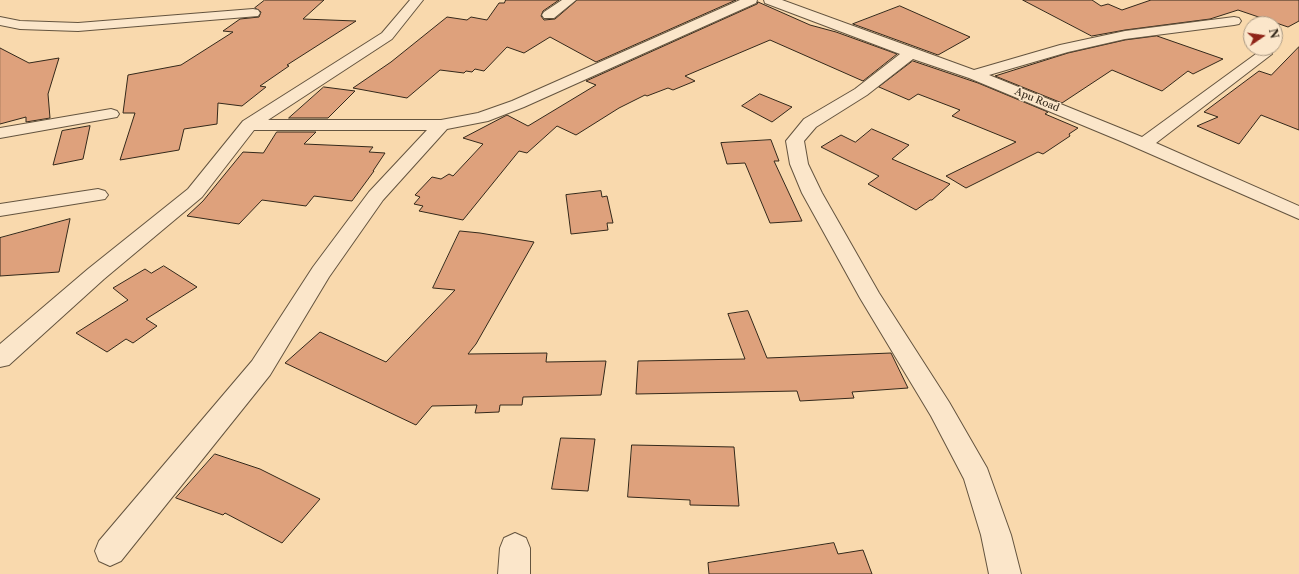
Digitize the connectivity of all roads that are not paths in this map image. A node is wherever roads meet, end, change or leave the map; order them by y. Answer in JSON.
{"nodes":[{"id":1,"x":418,"y":0,"type":"edge"},
{"id":2,"x":570,"y":0,"type":"edge"},
{"id":3,"x":751,"y":0,"type":"edge"},
{"id":4,"x":770,"y":0,"type":"edge"},
{"id":5,"x":253,"y":13,"type":"dead end"},
{"id":6,"x":549,"y":15,"type":"dead end"},
{"id":7,"x":0,"y":21,"type":"edge"},
{"id":8,"x":1234,"y":21,"type":"dead end"},
{"id":9,"x":911,"y":53,"type":"junction"},
{"id":10,"x":1262,"y":56,"type":"edge"},
{"id":11,"x":974,"y":75,"type":"junction"},
{"id":12,"x":111,"y":114,"type":"dead end"},
{"id":13,"x":249,"y":125,"type":"junction"},
{"id":14,"x":441,"y":125,"type":"junction"},
{"id":15,"x":0,"y":134,"type":"edge"},
{"id":16,"x":1144,"y":144,"type":"junction"},
{"id":17,"x":98,"y":195,"type":"dead end"},
{"id":18,"x":0,"y":210,"type":"edge"},
{"id":19,"x":1299,"y":213,"type":"edge"},
{"id":20,"x":0,"y":358,"type":"edge"},
{"id":21,"x":110,"y":551,"type":"dead end"},
{"id":22,"x":1005,"y":574,"type":"edge"}],
"edges":[{"from":1,"to":13,"type":"street"},
{"from":2,"to":6,"type":"street"},
{"from":3,"to":14,"type":"street"},
{"from":4,"to":9,"type":"street","name":"Apu Road"},
{"from":5,"to":7,"type":"street"},
{"from":8,"to":11,"type":"street"},
{"from":9,"to":11,"type":"street","name":"Apu Road"},
{"from":9,"to":22,"type":"street"},
{"from":10,"to":16,"type":"street"},
{"from":11,"to":16,"type":"street","name":"Apu Road"},
{"from":12,"to":15,"type":"street"},
{"from":13,"to":14,"type":"street"},
{"from":13,"to":20,"type":"street"},
{"from":14,"to":21,"type":"street"},
{"from":16,"to":19,"type":"street","name":"Apu Road"},
{"from":17,"to":18,"type":"street"}]}
